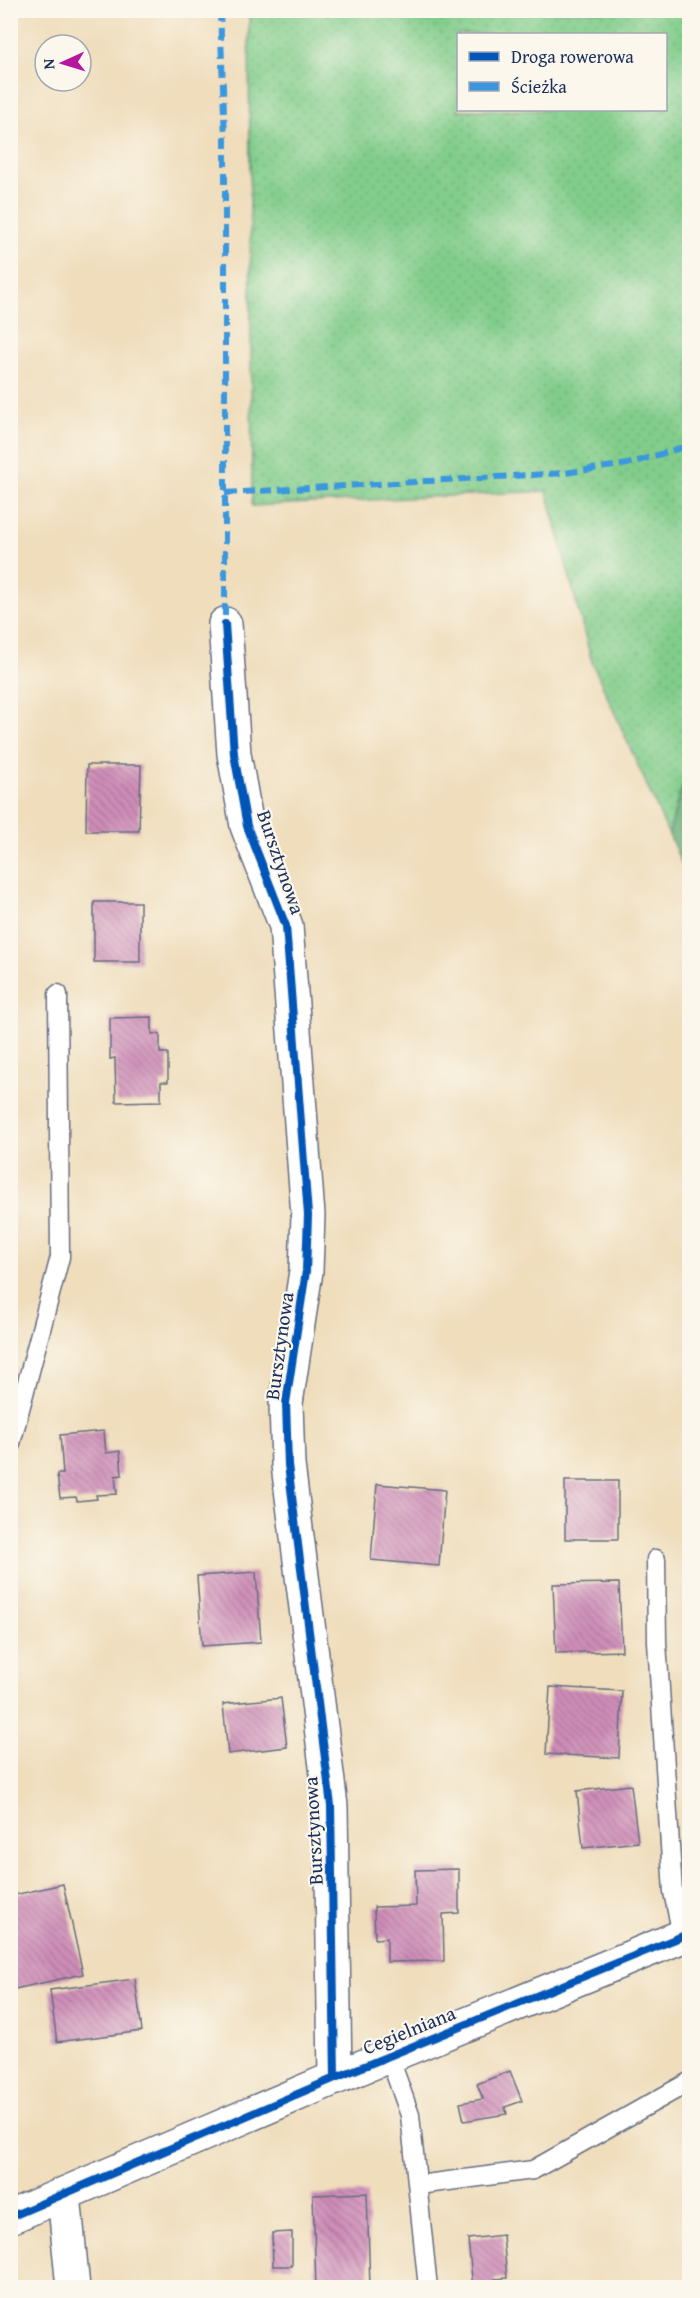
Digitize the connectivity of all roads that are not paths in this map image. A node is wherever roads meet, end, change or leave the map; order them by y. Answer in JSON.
{"nodes":[{"id":1,"x":225,"y":624,"type":"dead end"},
{"id":2,"x":58,"y":994,"type":"dead end"},
{"id":3,"x":10,"y":1447,"type":"edge"},
{"id":4,"x":656,"y":1559,"type":"dead end"},
{"id":5,"x":686,"y":1934,"type":"edge"},
{"id":6,"x":389,"y":2056,"type":"junction"},
{"id":7,"x":335,"y":2078,"type":"junction"},
{"id":8,"x":689,"y":2085,"type":"edge"},
{"id":9,"x":418,"y":2185,"type":"junction"},
{"id":10,"x":64,"y":2194,"type":"junction"},
{"id":11,"x":10,"y":2217,"type":"edge"},
{"id":12,"x":73,"y":2288,"type":"edge"},
{"id":13,"x":428,"y":2288,"type":"edge"}],
"edges":[{"from":1,"to":7,"type":"street","name":"Bursztynowa"},
{"from":2,"to":3,"type":"lane"},
{"from":4,"to":5,"type":"lane"},
{"from":5,"to":6,"type":"street","name":"Cegielniana"},
{"from":6,"to":7,"type":"street","name":"Cegielniana"},
{"from":6,"to":9,"type":"lane"},
{"from":7,"to":10,"type":"street","name":"Cegielniana"},
{"from":8,"to":9,"type":"lane"},
{"from":9,"to":13,"type":"lane"},
{"from":10,"to":11,"type":"street","name":"Cegielniana"},
{"from":10,"to":12,"type":"street"}]}
